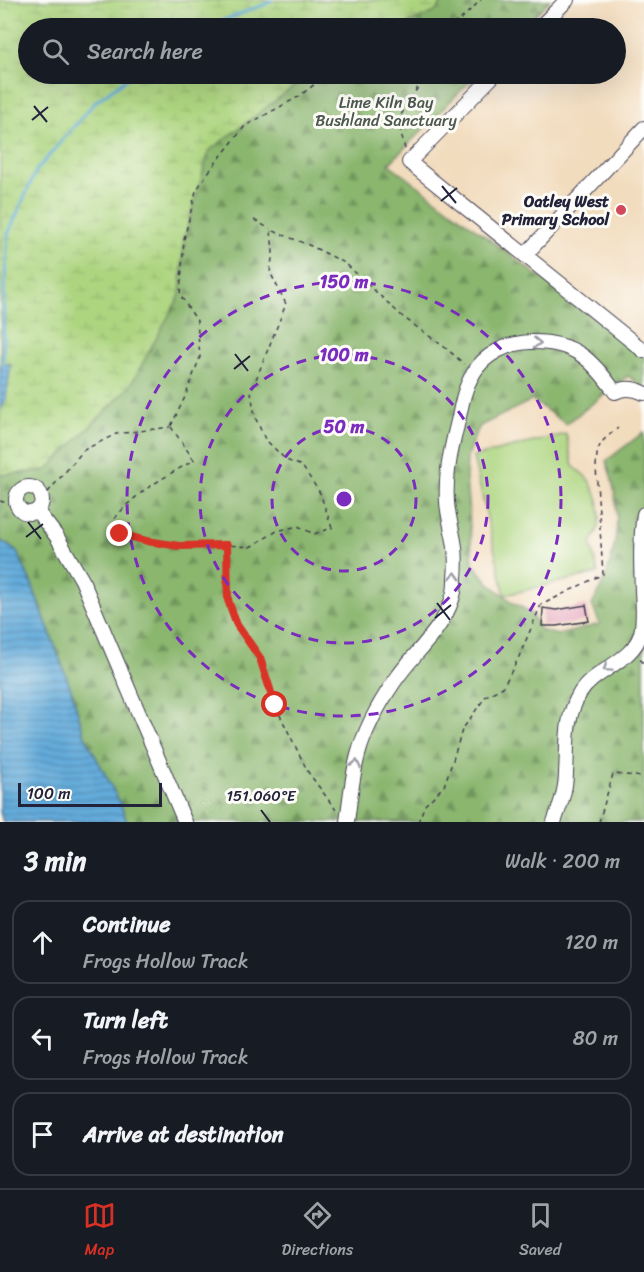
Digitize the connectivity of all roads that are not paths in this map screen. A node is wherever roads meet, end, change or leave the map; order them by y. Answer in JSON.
{"nodes":[{"id":1,"x":567,"y":0,"type":"edge"},
{"id":2,"x":549,"y":18,"type":"edge"},
{"id":3,"x":485,"y":84,"type":"edge"},
{"id":4,"x":644,"y":128,"type":"edge"},
{"id":5,"x":525,"y":255,"type":"junction"},
{"id":6,"x":644,"y":351,"type":"edge"},
{"id":7,"x":641,"y":387,"type":"edge"},
{"id":8,"x":39,"y":505,"type":"junction"},
{"id":9,"x":644,"y":514,"type":"edge"},
{"id":10,"x":343,"y":818,"type":"edge"},
{"id":11,"x":185,"y":822,"type":"edge"},
{"id":12,"x":554,"y":822,"type":"edge"}],
"edges":[{"from":1,"to":2,"type":"street"},
{"from":3,"to":5,"type":"street"},
{"from":4,"to":5,"type":"street"},
{"from":5,"to":6,"type":"street"},
{"from":10,"to":7,"type":"street","one_way":true},
{"from":8,"to":8,"type":"street"},
{"from":8,"to":11,"type":"street"},
{"from":9,"to":12,"type":"street","one_way":true}]}
